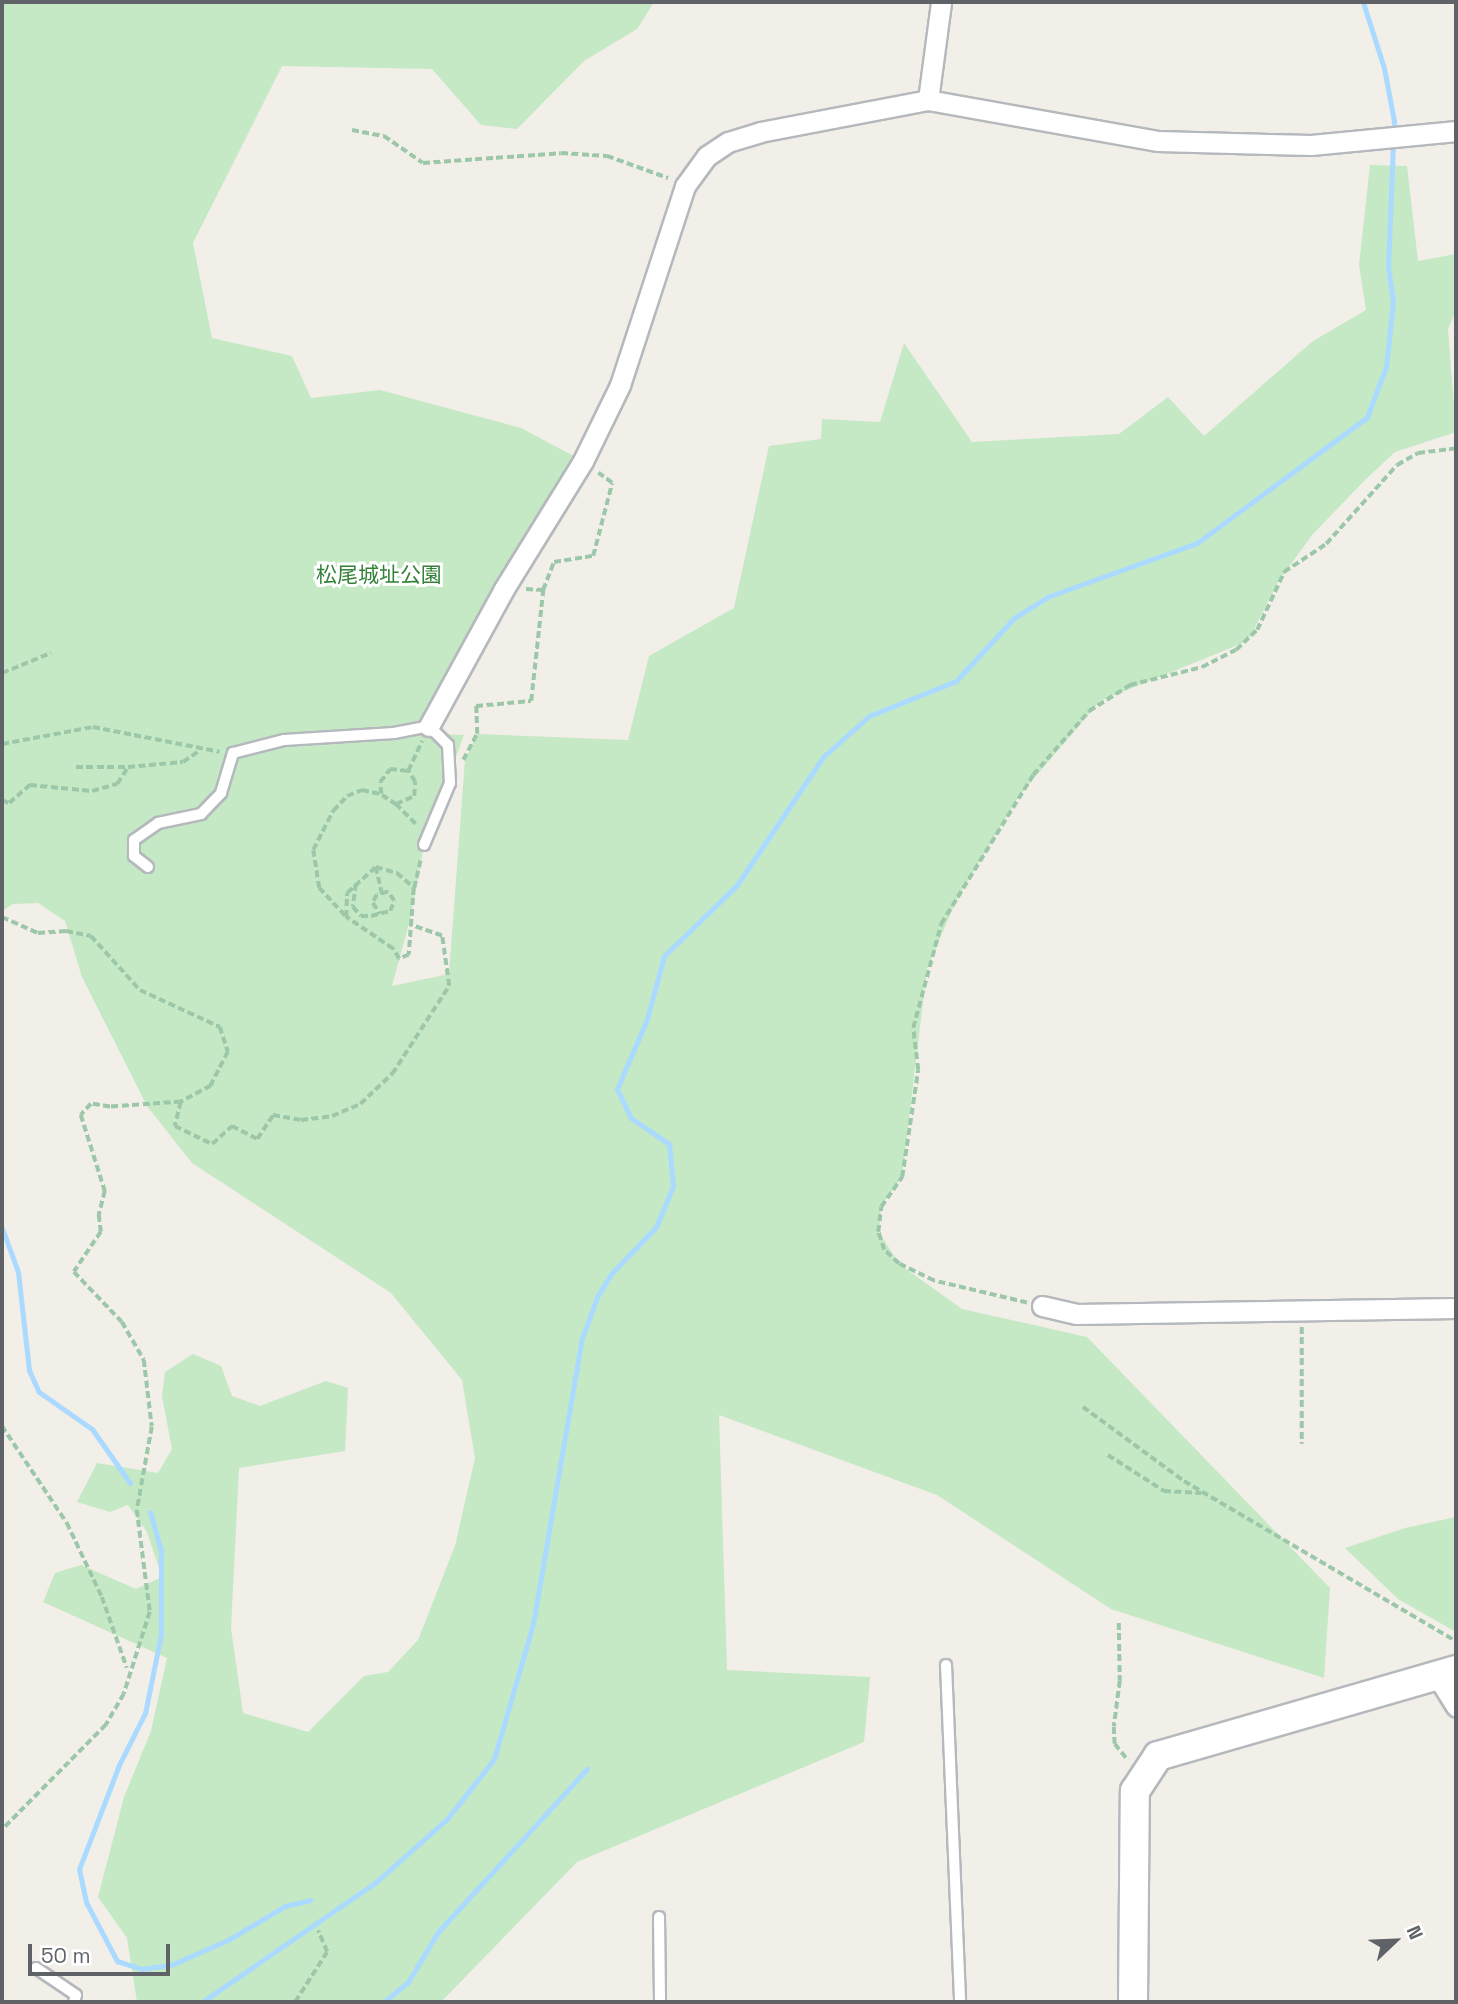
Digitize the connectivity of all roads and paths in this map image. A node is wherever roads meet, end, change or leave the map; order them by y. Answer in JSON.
{"nodes":[{"id":1,"x":941,"y":2,"type":"edge"},
{"id":2,"x":928,"y":100,"type":"junction"},
{"id":3,"x":352,"y":130,"type":"dead end"},
{"id":4,"x":1456,"y":131,"type":"edge"},
{"id":5,"x":685,"y":186,"type":"junction"},
{"id":6,"x":1456,"y":448,"type":"edge"},
{"id":7,"x":583,"y":461,"type":"junction"},
{"id":8,"x":504,"y":589,"type":"junction"},
{"id":9,"x":543,"y":590,"type":"junction"},
{"id":10,"x":51,"y":653,"type":"dead end"},
{"id":11,"x":2,"y":673,"type":"edge"},
{"id":12,"x":429,"y":726,"type":"junction"},
{"id":13,"x":2,"y":744,"type":"edge"},
{"id":14,"x":199,"y":751,"type":"junction"},
{"id":15,"x":233,"y":753,"type":"junction"},
{"id":16,"x":451,"y":759,"type":"junction"},
{"id":17,"x":76,"y":767,"type":"dead end"},
{"id":18,"x":128,"y":767,"type":"junction"},
{"id":19,"x":408,"y":771,"type":"junction"},
{"id":20,"x":381,"y":794,"type":"junction"},
{"id":21,"x":2,"y":800,"type":"edge"},
{"id":22,"x":424,"y":845,"type":"dead end"},
{"id":23,"x":148,"y":867,"type":"dead end"},
{"id":24,"x":376,"y":867,"type":"junction"},
{"id":25,"x":356,"y":882,"type":"junction"},
{"id":26,"x":382,"y":894,"type":"junction"},
{"id":27,"x":380,"y":914,"type":"junction"},
{"id":28,"x":2,"y":916,"type":"edge"},
{"id":29,"x":345,"y":917,"type":"junction"},
{"id":30,"x":410,"y":925,"type":"junction"},
{"id":31,"x":181,"y":1102,"type":"junction"},
{"id":32,"x":1042,"y":1306,"type":"joint"},
{"id":33,"x":1456,"y":1308,"type":"edge"},
{"id":34,"x":1301,"y":1311,"type":"junction"},
{"id":35,"x":1083,"y":1407,"type":"dead end"},
{"id":36,"x":2,"y":1426,"type":"edge"},
{"id":37,"x":1303,"y":1444,"type":"dead end"},
{"id":38,"x":1108,"y":1455,"type":"dead end"},
{"id":39,"x":1204,"y":1493,"type":"junction"},
{"id":40,"x":1119,"y":1623,"type":"dead end"},
{"id":41,"x":1456,"y":1642,"type":"edge"},
{"id":42,"x":946,"y":1665,"type":"dead end"},
{"id":43,"x":128,"y":1670,"type":"junction"},
{"id":44,"x":1446,"y":1673,"type":"edge"},
{"id":45,"x":1456,"y":1707,"type":"edge"},
{"id":46,"x":1144,"y":1770,"type":"junction"},
{"id":47,"x":2,"y":1830,"type":"edge"},
{"id":48,"x":659,"y":1916,"type":"dead end"},
{"id":49,"x":318,"y":1931,"type":"dead end"},
{"id":50,"x":36,"y":1968,"type":"dead end"},
{"id":51,"x":74,"y":2002,"type":"edge"},
{"id":52,"x":295,"y":2002,"type":"edge"},
{"id":53,"x":660,"y":2002,"type":"edge"},
{"id":54,"x":960,"y":2002,"type":"edge"},
{"id":55,"x":1133,"y":2002,"type":"edge"}],
"edges":[{"from":1,"to":2,"type":"street"},
{"from":2,"to":4,"type":"street"},
{"from":2,"to":5,"type":"street"},
{"from":3,"to":5,"type":"path"},
{"from":5,"to":7,"type":"street"},
{"from":6,"to":32,"type":"path"},
{"from":7,"to":8,"type":"street"},
{"from":7,"to":9,"type":"path"},
{"from":8,"to":9,"type":"path"},
{"from":8,"to":12,"type":"street"},
{"from":9,"to":16,"type":"path"},
{"from":10,"to":11,"type":"path"},
{"from":12,"to":15,"type":"lane"},
{"from":12,"to":16,"type":"lane"},
{"from":12,"to":19,"type":"path"},
{"from":13,"to":14,"type":"path"},
{"from":14,"to":15,"type":"path"},
{"from":14,"to":18,"type":"path"},
{"from":15,"to":23,"type":"lane"},
{"from":16,"to":22,"type":"lane"},
{"from":17,"to":18,"type":"path"},
{"from":18,"to":21,"type":"path"},
{"from":19,"to":20,"type":"path"},
{"from":19,"to":20,"type":"path"},
{"from":20,"to":29,"type":"path"},
{"from":24,"to":25,"type":"path"},
{"from":24,"to":26,"type":"path"},
{"from":24,"to":30,"type":"path"},
{"from":25,"to":27,"type":"path"},
{"from":25,"to":29,"type":"path"},
{"from":26,"to":27,"type":"path"},
{"from":26,"to":27,"type":"path"},
{"from":28,"to":31,"type":"path"},
{"from":29,"to":30,"type":"path"},
{"from":30,"to":31,"type":"path"},
{"from":31,"to":43,"type":"path"},
{"from":32,"to":34,"type":"street"},
{"from":33,"to":34,"type":"street"},
{"from":34,"to":37,"type":"path"},
{"from":35,"to":39,"type":"path"},
{"from":36,"to":43,"type":"path"},
{"from":38,"to":39,"type":"path"},
{"from":39,"to":41,"type":"path"},
{"from":40,"to":46,"type":"path"},
{"from":42,"to":54,"type":"lane"},
{"from":43,"to":47,"type":"path"},
{"from":44,"to":45,"type":"street"},
{"from":44,"to":46,"type":"street"},
{"from":46,"to":55,"type":"street"},
{"from":48,"to":53,"type":"lane"},
{"from":49,"to":52,"type":"path"},
{"from":50,"to":51,"type":"lane"}]}
